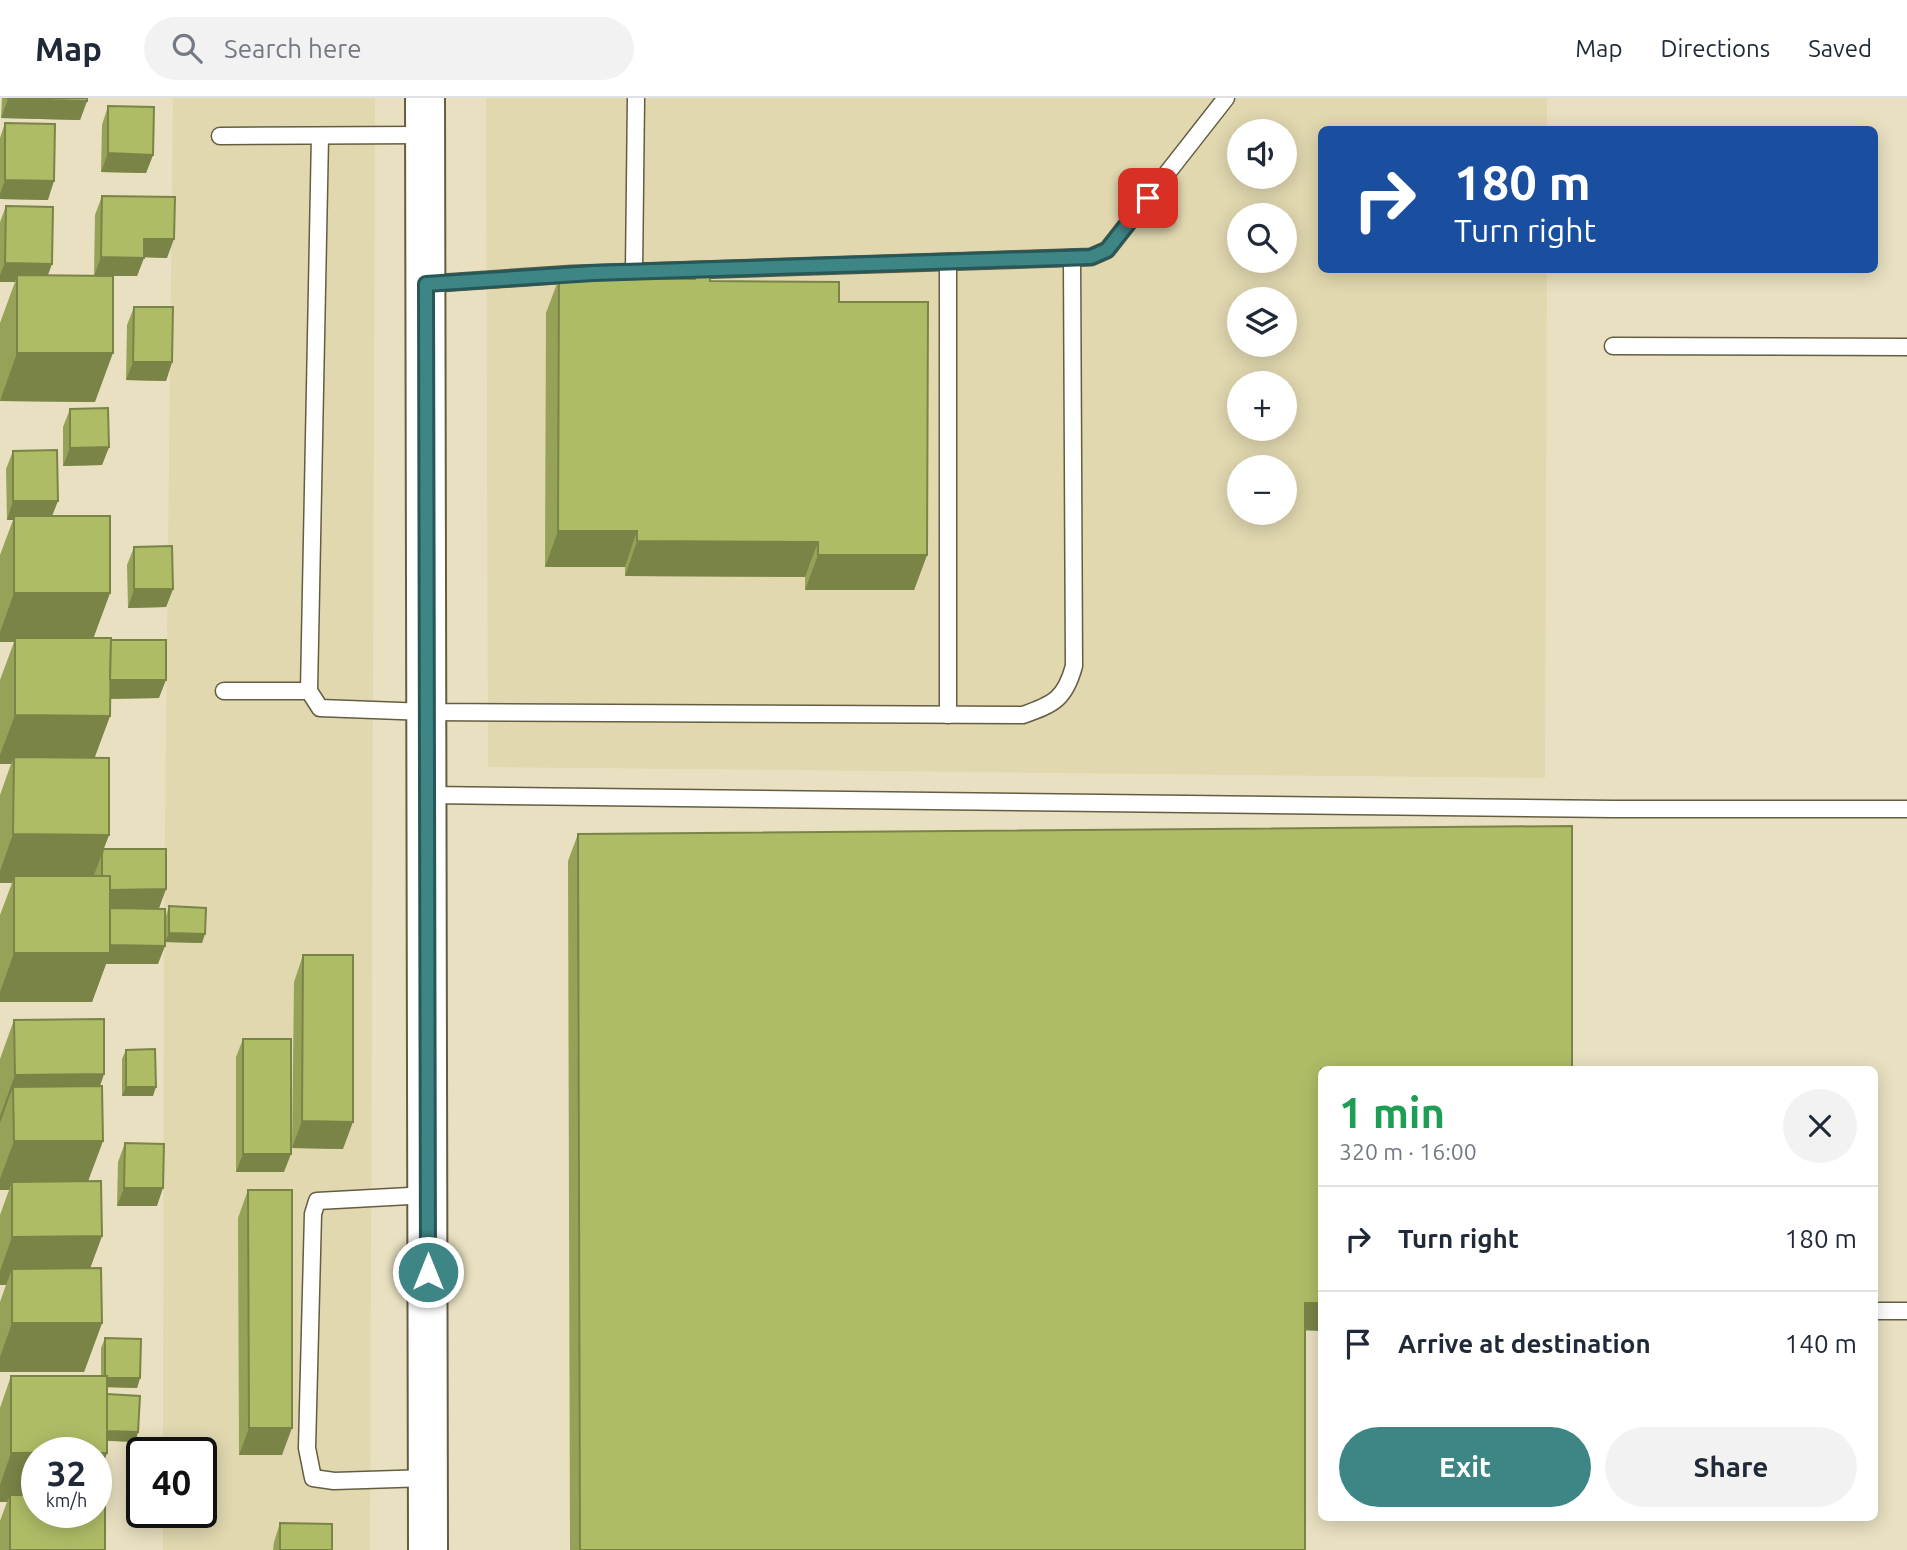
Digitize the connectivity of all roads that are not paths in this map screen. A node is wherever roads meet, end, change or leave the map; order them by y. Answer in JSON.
{"nodes":[{"id":1,"x":636,"y":98,"type":"edge"},
{"id":2,"x":1226,"y":98,"type":"edge"},
{"id":3,"x":425,"y":116,"type":"edge"},
{"id":4,"x":320,"y":135,"type":"junction"},
{"id":5,"x":220,"y":136,"type":"dead end"},
{"id":6,"x":1072,"y":258,"type":"junction"},
{"id":7,"x":948,"y":262,"type":"junction"},
{"id":8,"x":635,"y":271,"type":"junction"},
{"id":9,"x":426,"y":284,"type":"junction"},
{"id":10,"x":1614,"y":346,"type":"dead end"},
{"id":11,"x":1907,"y":347,"type":"edge"},
{"id":12,"x":224,"y":691,"type":"dead end"},
{"id":13,"x":309,"y":691,"type":"junction"},
{"id":14,"x":428,"y":712,"type":"junction"},
{"id":15,"x":948,"y":715,"type":"junction"},
{"id":16,"x":428,"y":795,"type":"junction"},
{"id":17,"x":1907,"y":809,"type":"edge"},
{"id":18,"x":428,"y":1195,"type":"junction"},
{"id":19,"x":1878,"y":1311,"type":"edge"},
{"id":20,"x":1907,"y":1311,"type":"edge"},
{"id":21,"x":428,"y":1478,"type":"junction"},
{"id":22,"x":428,"y":1550,"type":"edge"}],
"edges":[{"from":1,"to":8,"type":"lane"},
{"from":2,"to":6,"type":"lane"},
{"from":3,"to":4,"type":"lane"},
{"from":3,"to":9,"type":"street"},
{"from":4,"to":5,"type":"lane"},
{"from":4,"to":13,"type":"lane"},
{"from":6,"to":7,"type":"lane"},
{"from":6,"to":15,"type":"lane"},
{"from":7,"to":8,"type":"lane"},
{"from":7,"to":15,"type":"lane"},
{"from":8,"to":9,"type":"lane"},
{"from":9,"to":14,"type":"street"},
{"from":10,"to":11,"type":"lane"},
{"from":12,"to":13,"type":"lane"},
{"from":13,"to":14,"type":"lane"},
{"from":14,"to":15,"type":"lane"},
{"from":14,"to":16,"type":"street"},
{"from":16,"to":17,"type":"lane"},
{"from":16,"to":18,"type":"street"},
{"from":18,"to":21,"type":"street"},
{"from":18,"to":21,"type":"lane"},
{"from":19,"to":20,"type":"lane"},
{"from":21,"to":22,"type":"street"}]}
